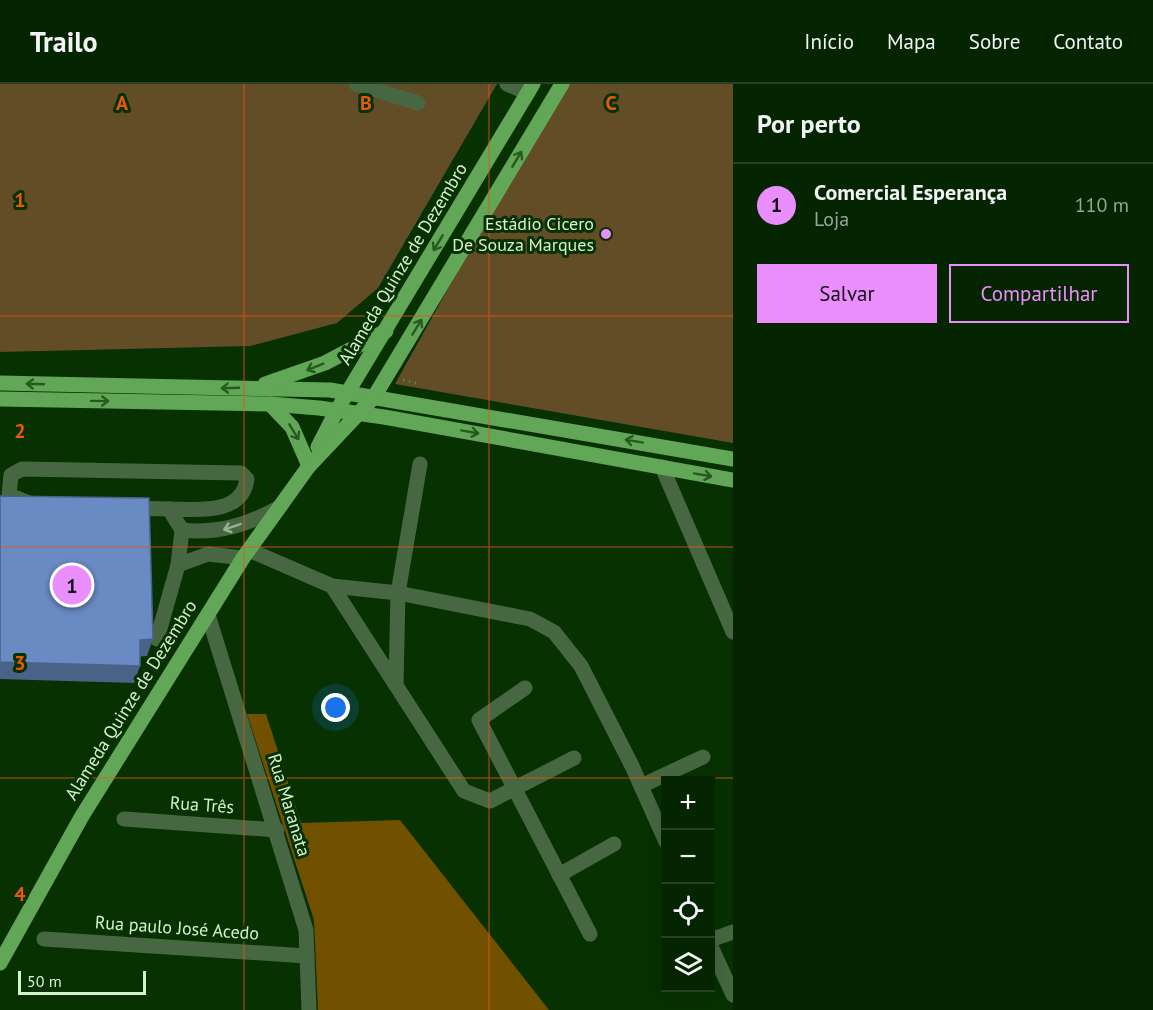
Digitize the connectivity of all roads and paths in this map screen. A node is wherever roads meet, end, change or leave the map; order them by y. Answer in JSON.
{"nodes":[{"id":1,"x":356,"y":84,"type":"edge"},
{"id":2,"x":507,"y":84,"type":"edge"},
{"id":3,"x":561,"y":84,"type":"edge"},
{"id":4,"x":530,"y":88,"type":"edge"},
{"id":5,"x":418,"y":103,"type":"dead end"},
{"id":6,"x":386,"y":331,"type":"junction"},
{"id":7,"x":0,"y":383,"type":"edge"},
{"id":8,"x":257,"y":387,"type":"junction"},
{"id":9,"x":348,"y":393,"type":"junction"},
{"id":10,"x":374,"y":397,"type":"junction"},
{"id":11,"x":0,"y":399,"type":"edge"},
{"id":12,"x":270,"y":404,"type":"junction"},
{"id":13,"x":338,"y":410,"type":"junction"},
{"id":14,"x":357,"y":413,"type":"junction"},
{"id":15,"x":733,"y":459,"type":"edge"},
{"id":16,"x":420,"y":464,"type":"dead end"},
{"id":17,"x":309,"y":466,"type":"junction"},
{"id":18,"x":662,"y":467,"type":"junction"},
{"id":19,"x":733,"y":480,"type":"edge"},
{"id":20,"x":43,"y":505,"type":"edge"},
{"id":21,"x":115,"y":507,"type":"edge"},
{"id":22,"x":278,"y":508,"type":"junction"},
{"id":23,"x":169,"y":509,"type":"junction"},
{"id":24,"x":182,"y":530,"type":"junction"},
{"id":25,"x":246,"y":554,"type":"junction"},
{"id":26,"x":178,"y":565,"type":"junction"},
{"id":27,"x":332,"y":586,"type":"junction"},
{"id":28,"x":398,"y":593,"type":"junction"},
{"id":29,"x":208,"y":615,"type":"junction"},
{"id":30,"x":733,"y":632,"type":"edge"},
{"id":31,"x":157,"y":639,"type":"dead end"},
{"id":32,"x":396,"y":685,"type":"junction"},
{"id":33,"x":525,"y":688,"type":"dead end"},
{"id":34,"x":703,"y":757,"type":"dead end"},
{"id":35,"x":574,"y":758,"type":"dead end"},
{"id":36,"x":641,"y":786,"type":"junction"},
{"id":37,"x":513,"y":789,"type":"junction"},
{"id":38,"x":124,"y":819,"type":"dead end"},
{"id":39,"x":277,"y":830,"type":"junction"},
{"id":40,"x":661,"y":831,"type":"edge"},
{"id":41,"x":614,"y":844,"type":"dead end"},
{"id":42,"x":559,"y":875,"type":"junction"},
{"id":43,"x":733,"y":932,"type":"edge"},
{"id":44,"x":590,"y":934,"type":"dead end"},
{"id":45,"x":44,"y":939,"type":"dead end"},
{"id":46,"x":715,"y":940,"type":"edge"},
{"id":47,"x":715,"y":952,"type":"edge"},
{"id":48,"x":307,"y":956,"type":"junction"},
{"id":49,"x":0,"y":963,"type":"edge"},
{"id":50,"x":733,"y":995,"type":"edge"},
{"id":51,"x":309,"y":1010,"type":"edge"}],
"edges":[{"from":1,"to":5,"type":"street"},
{"from":2,"to":4,"type":"street"},
{"from":10,"to":3,"type":"main road","name":"Alameda Quinze de Dezembro","one_way":true},
{"from":4,"to":6,"type":"main road","name":"Alameda Quinze de Dezembro","one_way":true},
{"from":6,"to":8,"type":"main road","one_way":true},
{"from":6,"to":9,"type":"main road","name":"Alameda Quinze de Dezembro"},
{"from":8,"to":7,"type":"main road","one_way":true},
{"from":8,"to":9,"type":"main road"},
{"from":9,"to":10,"type":"main road"},
{"from":9,"to":13,"type":"main road","name":"Alameda Quinze de Dezembro"},
{"from":10,"to":14,"type":"main road","name":"Alameda Quinze de Dezembro"},
{"from":15,"to":10,"type":"main road","one_way":true},
{"from":11,"to":12,"type":"main road","one_way":true},
{"from":12,"to":13,"type":"main road"},
{"from":12,"to":17,"type":"main road","one_way":true},
{"from":13,"to":14,"type":"main road"},
{"from":13,"to":17,"type":"main road","name":"Alameda Quinze de Dezembro"},
{"from":14,"to":17,"type":"main road","name":"Alameda Quinze de Dezembro"},
{"from":14,"to":18,"type":"main road","one_way":true},
{"from":16,"to":28,"type":"street"},
{"from":17,"to":22,"type":"main road","name":"Alameda Quinze de Dezembro"},
{"from":18,"to":19,"type":"main road","one_way":true},
{"from":18,"to":30,"type":"street"},
{"from":20,"to":23,"type":"street"},
{"from":21,"to":23,"type":"street"},
{"from":22,"to":24,"type":"street","one_way":true},
{"from":22,"to":25,"type":"main road","name":"Alameda Quinze de Dezembro"},
{"from":23,"to":24,"type":"street"},
{"from":24,"to":26,"type":"street"},
{"from":25,"to":26,"type":"street"},
{"from":25,"to":27,"type":"street"},
{"from":25,"to":29,"type":"main road","name":"Alameda Quinze de Dezembro"},
{"from":26,"to":31,"type":"street"},
{"from":27,"to":28,"type":"street"},
{"from":27,"to":32,"type":"street"},
{"from":28,"to":32,"type":"street"},
{"from":28,"to":36,"type":"street"},
{"from":29,"to":39,"type":"street","name":"Rua Maranata"},
{"from":29,"to":49,"type":"main road","name":"Alameda Quinze de Dezembro"},
{"from":32,"to":37,"type":"street"},
{"from":33,"to":37,"type":"street"},
{"from":34,"to":36,"type":"street"},
{"from":35,"to":37,"type":"street"},
{"from":36,"to":40,"type":"street"},
{"from":37,"to":42,"type":"street"},
{"from":38,"to":39,"type":"street","name":"Rua Três"},
{"from":39,"to":48,"type":"street","name":"Rua Maranata"},
{"from":41,"to":42,"type":"street"},
{"from":42,"to":44,"type":"street"},
{"from":43,"to":46,"type":"street"},
{"from":45,"to":48,"type":"street","name":"Rua paulo José Acedo"},
{"from":47,"to":50,"type":"street"},
{"from":48,"to":51,"type":"street","name":"Rua Maranata"}]}
